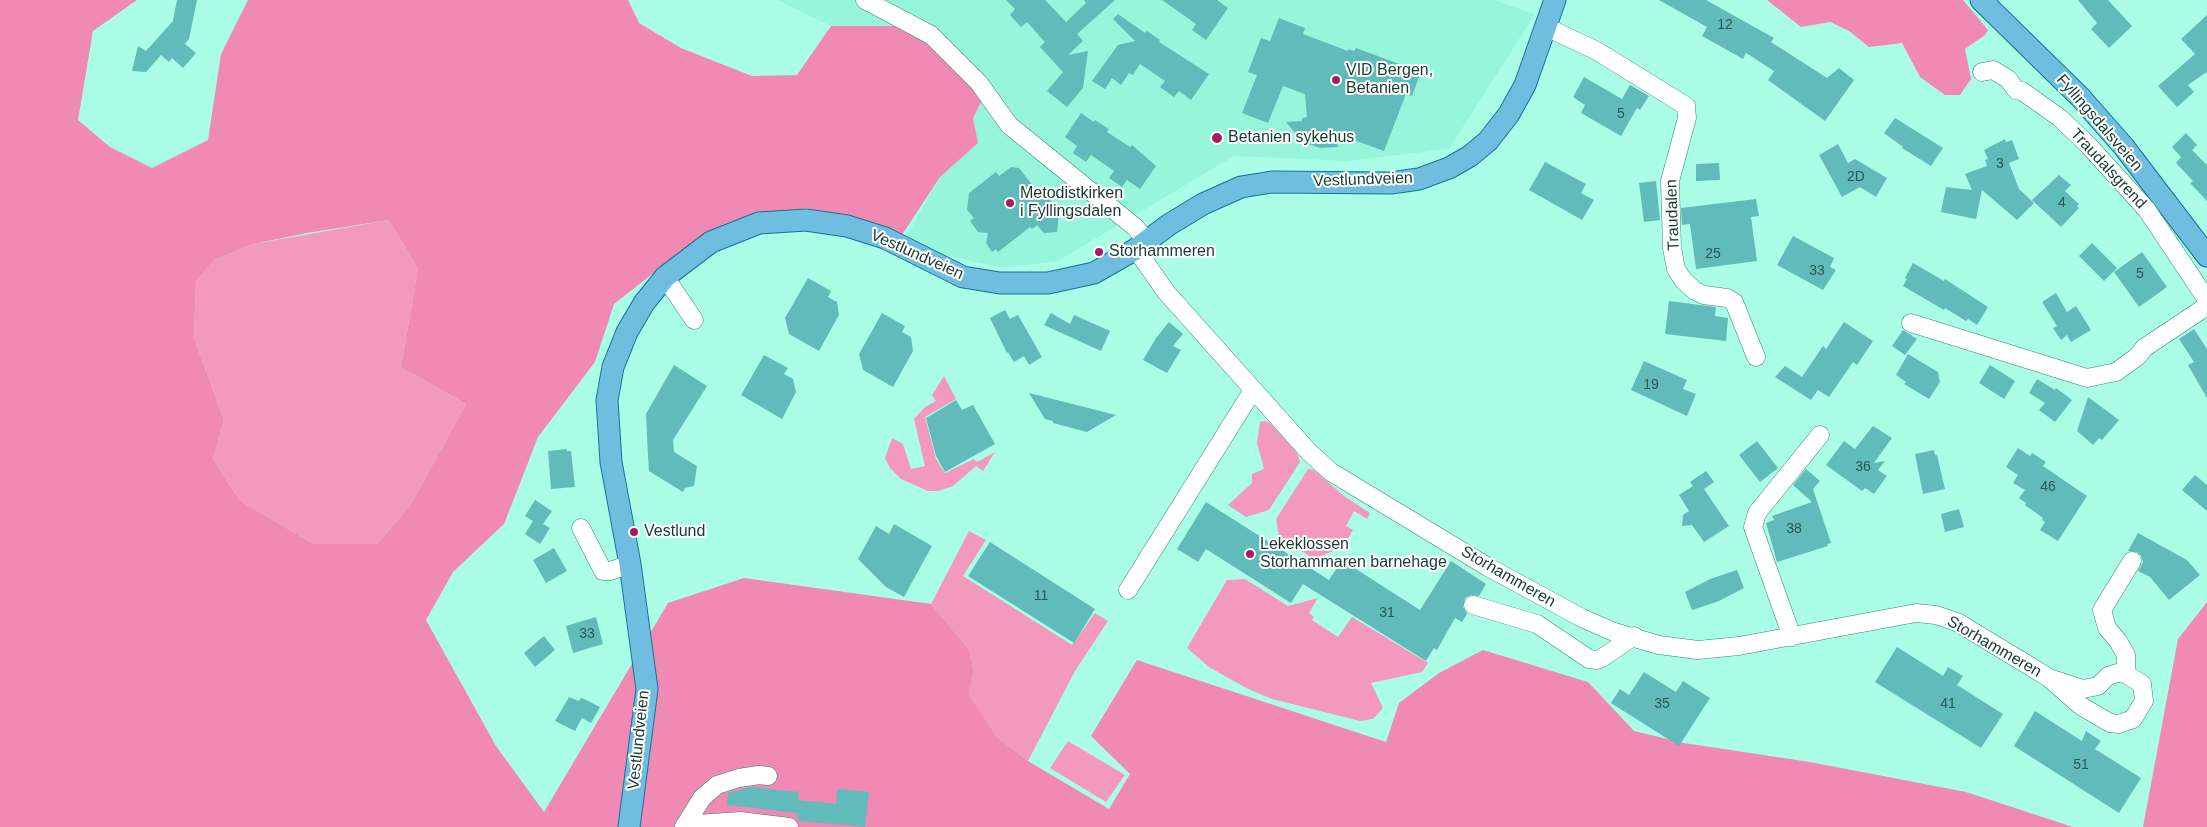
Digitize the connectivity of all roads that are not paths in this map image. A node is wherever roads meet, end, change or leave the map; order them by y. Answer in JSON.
{"nodes":[{"id":1,"x":865,"y":0,"type":"edge"},
{"id":2,"x":1555,"y":0,"type":"edge"},
{"id":3,"x":1981,"y":0,"type":"edge"},
{"id":4,"x":1546,"y":26,"type":"junction"},
{"id":5,"x":1982,"y":72,"type":"dead end"},
{"id":6,"x":1141,"y":245,"type":"junction"},
{"id":7,"x":2207,"y":256,"type":"edge"},
{"id":8,"x":665,"y":278,"type":"junction"},
{"id":9,"x":2207,"y":300,"type":"edge"},
{"id":10,"x":2207,"y":306,"type":"edge"},
{"id":11,"x":694,"y":320,"type":"dead end"},
{"id":12,"x":1911,"y":323,"type":"dead end"},
{"id":13,"x":1756,"y":357,"type":"dead end"},
{"id":14,"x":1253,"y":390,"type":"junction"},
{"id":15,"x":1820,"y":435,"type":"dead end"},
{"id":16,"x":581,"y":528,"type":"dead end"},
{"id":17,"x":2132,"y":561,"type":"dead end"},
{"id":18,"x":630,"y":564,"type":"junction"},
{"id":19,"x":1128,"y":590,"type":"dead end"},
{"id":20,"x":1473,"y":605,"type":"dead end"},
{"id":21,"x":1634,"y":636,"type":"junction"},
{"id":22,"x":1792,"y":637,"type":"junction"},
{"id":23,"x":2126,"y":674,"type":"junction"},
{"id":24,"x":2049,"y":678,"type":"junction"},
{"id":25,"x":768,"y":776,"type":"dead end"},
{"id":26,"x":685,"y":826,"type":"edge"},
{"id":27,"x":629,"y":827,"type":"edge"},
{"id":28,"x":789,"y":827,"type":"edge"}],
"edges":[{"from":1,"to":6,"type":"street"},
{"from":2,"to":4,"type":"main road","name":"Vestlundveien"},
{"from":3,"to":7,"type":"main road","name":"Fyllingsdalsveien"},
{"from":4,"to":6,"type":"main road","name":"Vestlundveien"},
{"from":4,"to":13,"type":"street","name":"Traudalen"},
{"from":5,"to":9,"type":"street","name":"Traudalsgrend"},
{"from":6,"to":8,"type":"main road","name":"Vestlundveien"},
{"from":6,"to":14,"type":"street","name":"Storhammeren"},
{"from":8,"to":11,"type":"street"},
{"from":8,"to":18,"type":"main road","name":"Vestlundveien"},
{"from":10,"to":12,"type":"street"},
{"from":14,"to":19,"type":"street"},
{"from":14,"to":21,"type":"street","name":"Storhammeren"},
{"from":15,"to":22,"type":"street"},
{"from":16,"to":18,"type":"street"},
{"from":17,"to":23,"type":"street"},
{"from":18,"to":27,"type":"main road","name":"Vestlundveien"},
{"from":20,"to":21,"type":"street","name":"Storhammeren"},
{"from":21,"to":22,"type":"street","name":"Storhammeren"},
{"from":22,"to":24,"type":"street","name":"Storhammeren"},
{"from":23,"to":24,"type":"street","name":"Storhammeren"},
{"from":23,"to":24,"type":"street","name":"Storhammeren"},
{"from":25,"to":26,"type":"street"},
{"from":26,"to":28,"type":"street"}]}
